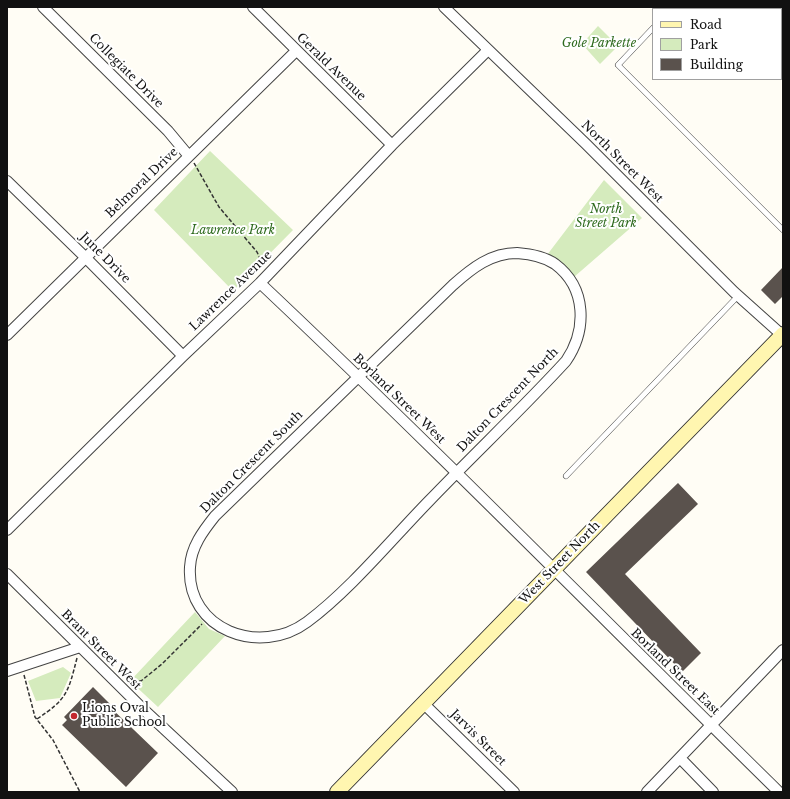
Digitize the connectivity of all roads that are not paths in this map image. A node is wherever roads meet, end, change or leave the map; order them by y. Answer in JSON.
{"nodes":[{"id":1,"x":43,"y":7,"type":"edge"},
{"id":2,"x":253,"y":7,"type":"edge"},
{"id":3,"x":444,"y":7,"type":"edge"},
{"id":4,"x":652,"y":29,"type":"edge"},
{"id":5,"x":296,"y":51,"type":"junction"},
{"id":6,"x":487,"y":51,"type":"junction"},
{"id":7,"x":392,"y":145,"type":"junction"},
{"id":8,"x":188,"y":155,"type":"junction"},
{"id":9,"x":7,"y":181,"type":"edge"},
{"id":10,"x":783,"y":230,"type":"edge"},
{"id":11,"x":85,"y":257,"type":"junction"},
{"id":12,"x":260,"y":283,"type":"junction"},
{"id":13,"x":738,"y":296,"type":"junction"},
{"id":14,"x":7,"y":335,"type":"edge"},
{"id":15,"x":783,"y":335,"type":"edge"},
{"id":16,"x":183,"y":356,"type":"junction"},
{"id":17,"x":356,"y":376,"type":"junction"},
{"id":18,"x":456,"y":473,"type":"junction"},
{"id":19,"x":566,"y":476,"type":"dead end"},
{"id":20,"x":7,"y":530,"type":"edge"},
{"id":21,"x":554,"y":569,"type":"junction"},
{"id":22,"x":7,"y":574,"type":"edge"},
{"id":23,"x":80,"y":647,"type":"junction"},
{"id":24,"x":783,"y":650,"type":"edge"},
{"id":25,"x":7,"y":671,"type":"edge"},
{"id":26,"x":423,"y":703,"type":"junction"},
{"id":27,"x":711,"y":725,"type":"junction"},
{"id":28,"x":680,"y":758,"type":"junction"},
{"id":29,"x":232,"y":792,"type":"edge"},
{"id":30,"x":337,"y":792,"type":"edge"},
{"id":31,"x":514,"y":792,"type":"edge"},
{"id":32,"x":647,"y":792,"type":"edge"},
{"id":33,"x":713,"y":792,"type":"edge"},
{"id":34,"x":779,"y":792,"type":"edge"}],
"edges":[{"from":1,"to":8,"type":"street","name":"Collegiate Drive"},
{"from":2,"to":5,"type":"street","name":"Gerald Avenue"},
{"from":3,"to":6,"type":"street","name":"North Street West"},
{"from":4,"to":10,"type":"lane"},
{"from":5,"to":7,"type":"street","name":"Gerald Avenue"},
{"from":5,"to":8,"type":"street","name":"Belmoral Drive"},
{"from":6,"to":7,"type":"street","name":"Lawrence Avenue"},
{"from":6,"to":13,"type":"street","name":"North Street West"},
{"from":7,"to":12,"type":"street","name":"Lawrence Avenue"},
{"from":8,"to":11,"type":"street","name":"Belmoral Drive"},
{"from":9,"to":11,"type":"street","name":"June Drive"},
{"from":11,"to":14,"type":"street","name":"Belmoral Drive"},
{"from":11,"to":16,"type":"street","name":"June Drive"},
{"from":12,"to":16,"type":"street","name":"Lawrence Avenue"},
{"from":12,"to":17,"type":"street","name":"Borland Street West"},
{"from":13,"to":15,"type":"street","name":"North Street West"},
{"from":13,"to":19,"type":"lane"},
{"from":15,"to":21,"type":"main road","name":"West Street North"},
{"from":16,"to":20,"type":"street","name":"Lawrence Avenue"},
{"from":17,"to":18,"type":"street","name":"Borland Street West"},
{"from":17,"to":18,"type":"street","name":"Dalton Crescent North"},
{"from":17,"to":18,"type":"street","name":"Dalton Crescent South"},
{"from":18,"to":21,"type":"street","name":"Borland Street West"},
{"from":21,"to":26,"type":"main road","name":"West Street North"},
{"from":21,"to":27,"type":"street","name":"Borland Street East"},
{"from":22,"to":23,"type":"street","name":"Brant Street West"},
{"from":23,"to":25,"type":"street"},
{"from":23,"to":29,"type":"street","name":"Brant Street West"},
{"from":24,"to":27,"type":"street"},
{"from":26,"to":30,"type":"main road","name":"West Street North"},
{"from":26,"to":31,"type":"street","name":"Jarvis Street"},
{"from":27,"to":28,"type":"street"},
{"from":27,"to":34,"type":"street","name":"Borland Street East"},
{"from":28,"to":32,"type":"street"},
{"from":28,"to":33,"type":"street"}]}
